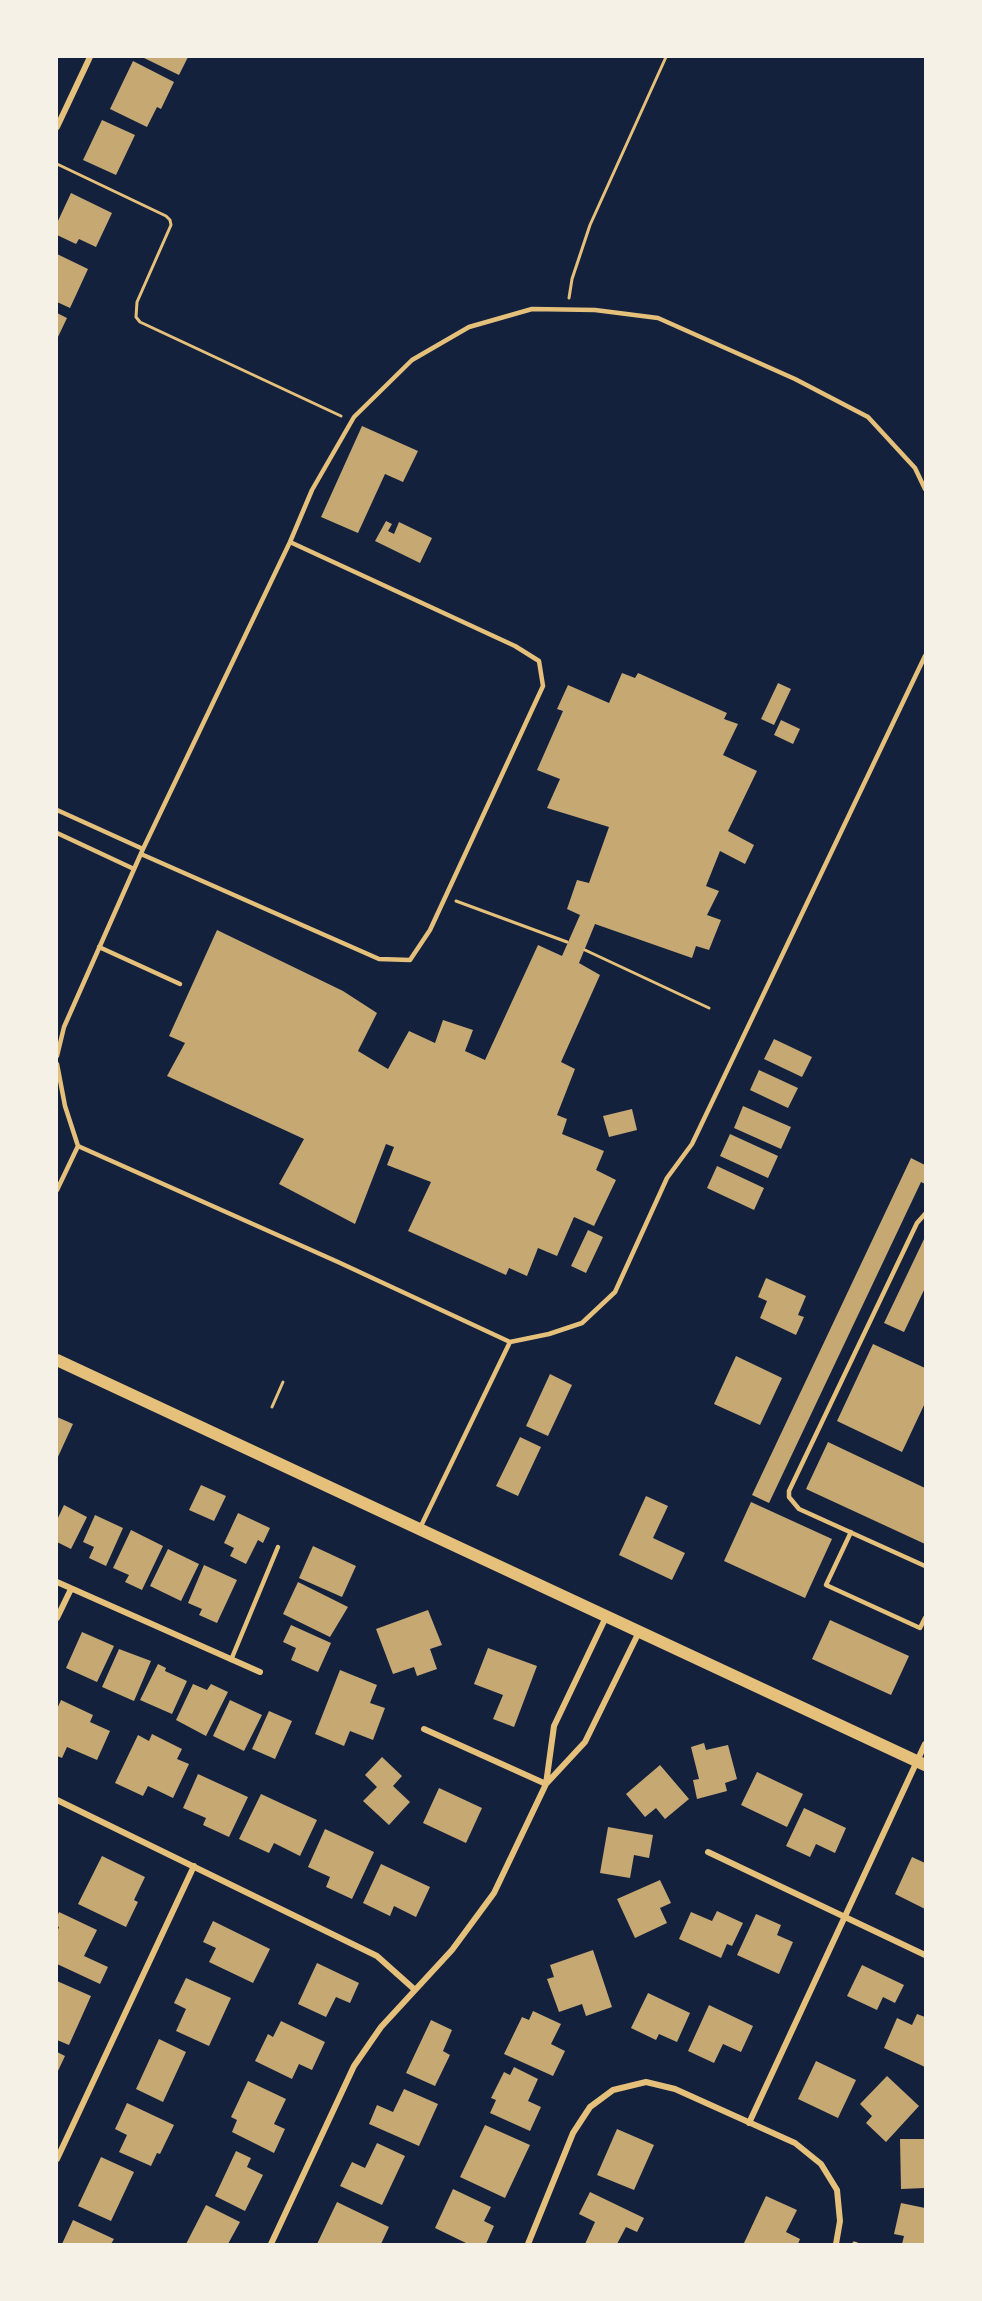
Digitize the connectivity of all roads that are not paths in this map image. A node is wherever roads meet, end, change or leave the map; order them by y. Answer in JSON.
{"nodes":[{"id":1,"x":90,"y":57,"type":"edge"},
{"id":2,"x":57,"y":127,"type":"edge"},
{"id":3,"x":925,"y":489,"type":"edge"},
{"id":4,"x":290,"y":542,"type":"junction"},
{"id":5,"x":925,"y":656,"type":"edge"},
{"id":6,"x":57,"y":810,"type":"edge"},
{"id":7,"x":57,"y":833,"type":"edge"},
{"id":8,"x":143,"y":849,"type":"junction"},
{"id":9,"x":141,"y":855,"type":"junction"},
{"id":10,"x":134,"y":869,"type":"junction"},
{"id":11,"x":99,"y":947,"type":"junction"},
{"id":12,"x":180,"y":984,"type":"dead end"},
{"id":13,"x":57,"y":1056,"type":"edge"},
{"id":14,"x":57,"y":1064,"type":"edge"},
{"id":15,"x":78,"y":1146,"type":"junction"},
{"id":16,"x":57,"y":1190,"type":"edge"},
{"id":17,"x":925,"y":1214,"type":"edge"},
{"id":18,"x":510,"y":1342,"type":"junction"},
{"id":19,"x":57,"y":1360,"type":"edge"},
{"id":20,"x":420,"y":1529,"type":"junction"},
{"id":21,"x":851,"y":1532,"type":"junction"},
{"id":22,"x":278,"y":1547,"type":"dead end"},
{"id":23,"x":925,"y":1566,"type":"edge"},
{"id":24,"x":57,"y":1582,"type":"edge"},
{"id":25,"x":71,"y":1589,"type":"junction"},
{"id":26,"x":606,"y":1617,"type":"junction"},
{"id":27,"x":57,"y":1618,"type":"edge"},
{"id":28,"x":925,"y":1618,"type":"edge"},
{"id":29,"x":639,"y":1632,"type":"junction"},
{"id":30,"x":231,"y":1659,"type":"junction"},
{"id":31,"x":260,"y":1672,"type":"dead end"},
{"id":32,"x":424,"y":1729,"type":"dead end"},
{"id":33,"x":925,"y":1744,"type":"edge"},
{"id":34,"x":921,"y":1763,"type":"edge"},
{"id":35,"x":546,"y":1784,"type":"junction"},
{"id":36,"x":57,"y":1800,"type":"edge"},
{"id":37,"x":708,"y":1852,"type":"dead end"},
{"id":38,"x":194,"y":1866,"type":"junction"},
{"id":39,"x":845,"y":1916,"type":"junction"},
{"id":40,"x":925,"y":1955,"type":"edge"},
{"id":41,"x":414,"y":1989,"type":"junction"},
{"id":42,"x":749,"y":2123,"type":"junction"},
{"id":43,"x":57,"y":2159,"type":"edge"},
{"id":44,"x":271,"y":2244,"type":"edge"},
{"id":45,"x":528,"y":2244,"type":"edge"},
{"id":46,"x":836,"y":2244,"type":"edge"}],
"edges":[{"from":1,"to":2,"type":"street"},
{"from":3,"to":4,"type":"lane"},
{"from":4,"to":8,"type":"lane"},
{"from":4,"to":9,"type":"lane"},
{"from":5,"to":18,"type":"lane"},
{"from":6,"to":8,"type":"lane"},
{"from":7,"to":10,"type":"lane"},
{"from":8,"to":9,"type":"lane"},
{"from":9,"to":10,"type":"lane"},
{"from":10,"to":11,"type":"lane"},
{"from":11,"to":12,"type":"lane"},
{"from":11,"to":13,"type":"lane"},
{"from":14,"to":15,"type":"lane"},
{"from":15,"to":16,"type":"lane"},
{"from":15,"to":18,"type":"lane"},
{"from":17,"to":21,"type":"lane"},
{"from":18,"to":20,"type":"lane"},
{"from":19,"to":20,"type":"main road"},
{"from":20,"to":26,"type":"main road"},
{"from":21,"to":23,"type":"lane"},
{"from":21,"to":28,"type":"lane"},
{"from":22,"to":30,"type":"lane"},
{"from":24,"to":25,"type":"street"},
{"from":25,"to":27,"type":"street"},
{"from":25,"to":30,"type":"street"},
{"from":26,"to":29,"type":"main road"},
{"from":26,"to":35,"type":"street"},
{"from":29,"to":34,"type":"main road"},
{"from":29,"to":35,"type":"street"},
{"from":30,"to":31,"type":"street"},
{"from":32,"to":35,"type":"street"},
{"from":33,"to":34,"type":"street"},
{"from":34,"to":39,"type":"street"},
{"from":35,"to":41,"type":"street"},
{"from":36,"to":38,"type":"street"},
{"from":37,"to":39,"type":"street"},
{"from":38,"to":41,"type":"street"},
{"from":38,"to":43,"type":"street"},
{"from":39,"to":40,"type":"street"},
{"from":39,"to":42,"type":"street"},
{"from":41,"to":44,"type":"street"},
{"from":42,"to":45,"type":"street"},
{"from":42,"to":46,"type":"street"}]}
